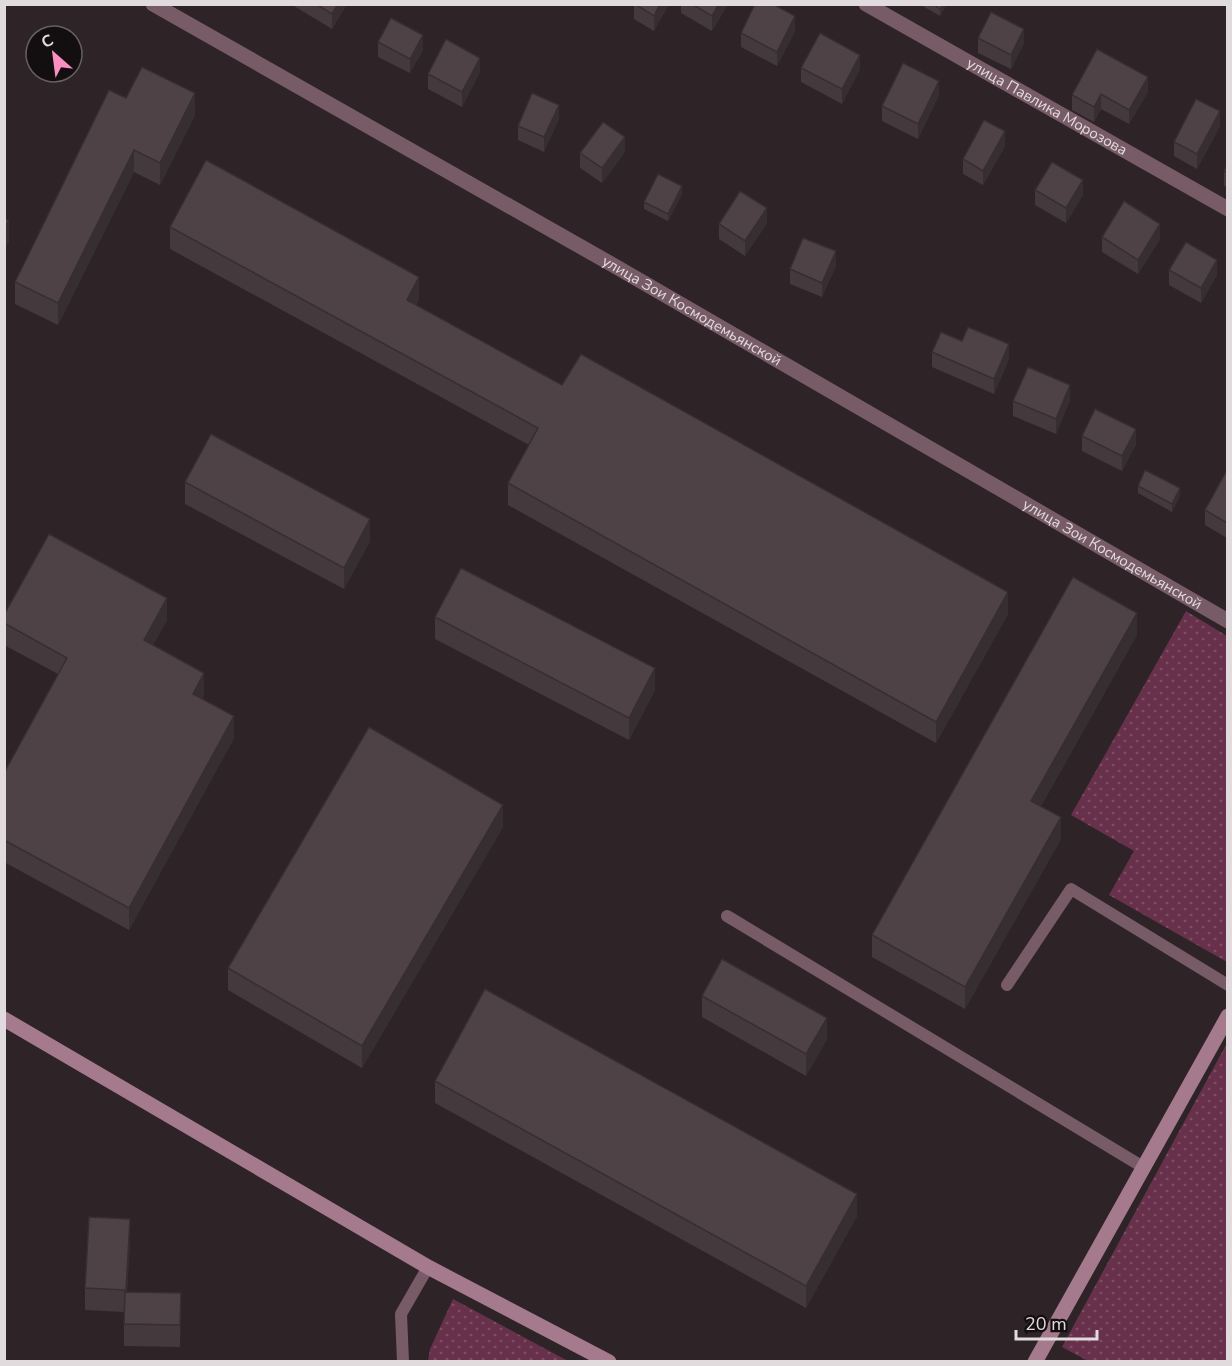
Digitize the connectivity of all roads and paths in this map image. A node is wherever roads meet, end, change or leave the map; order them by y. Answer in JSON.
{"nodes":[{"id":1,"x":153,"y":4,"type":"edge"},
{"id":2,"x":866,"y":4,"type":"edge"},
{"id":3,"x":1227,"y":209,"type":"edge"},
{"id":4,"x":1227,"y":621,"type":"edge"},
{"id":5,"x":727,"y":915,"type":"dead end"},
{"id":6,"x":1007,"y":985,"type":"dead end"},
{"id":7,"x":1227,"y":985,"type":"edge"},
{"id":8,"x":1227,"y":1016,"type":"edge"},
{"id":9,"x":4,"y":1019,"type":"edge"},
{"id":10,"x":1143,"y":1167,"type":"junction"},
{"id":11,"x":428,"y":1267,"type":"junction"},
{"id":12,"x":403,"y":1362,"type":"edge"},
{"id":13,"x":609,"y":1362,"type":"edge"},
{"id":14,"x":1035,"y":1362,"type":"edge"}],
"edges":[{"from":1,"to":4,"type":"street","name":"улица Зои Космодемьянской"},
{"from":2,"to":3,"type":"street","name":"улица Павлика Морозова"},
{"from":5,"to":10,"type":"lane"},
{"from":6,"to":7,"type":"lane"},
{"from":8,"to":10,"type":"main road"},
{"from":9,"to":11,"type":"main road"},
{"from":10,"to":14,"type":"main road"},
{"from":11,"to":12,"type":"lane"},
{"from":11,"to":13,"type":"main road"}]}
